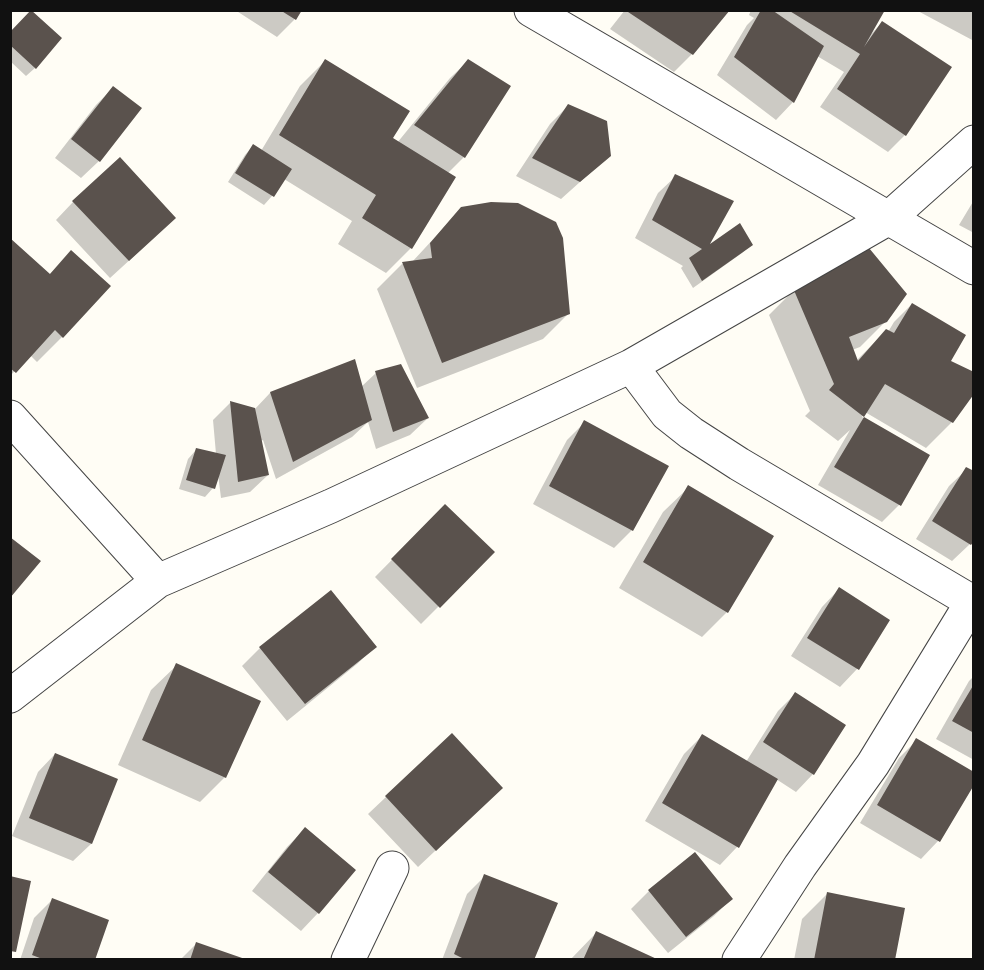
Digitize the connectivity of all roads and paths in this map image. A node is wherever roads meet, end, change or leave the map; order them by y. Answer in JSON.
{"nodes":[{"id":1,"x":531,"y":10,"type":"edge"},
{"id":2,"x":974,"y":142,"type":"edge"},
{"id":3,"x":889,"y":218,"type":"junction"},
{"id":4,"x":974,"y":268,"type":"edge"},
{"id":5,"x":631,"y":366,"type":"junction"},
{"id":6,"x":10,"y":417,"type":"edge"},
{"id":7,"x":158,"y":581,"type":"junction"},
{"id":8,"x":973,"y":603,"type":"edge"},
{"id":9,"x":10,"y":696,"type":"edge"},
{"id":10,"x":392,"y":868,"type":"dead end"},
{"id":11,"x":348,"y":960,"type":"edge"},
{"id":12,"x":739,"y":960,"type":"edge"}],
"edges":[{"from":1,"to":3,"type":"street"},
{"from":2,"to":3,"type":"street"},
{"from":3,"to":4,"type":"street"},
{"from":3,"to":5,"type":"street"},
{"from":5,"to":7,"type":"street"},
{"from":5,"to":8,"type":"street"},
{"from":6,"to":7,"type":"street"},
{"from":7,"to":9,"type":"street"},
{"from":8,"to":12,"type":"street"},
{"from":10,"to":11,"type":"street"}]}
